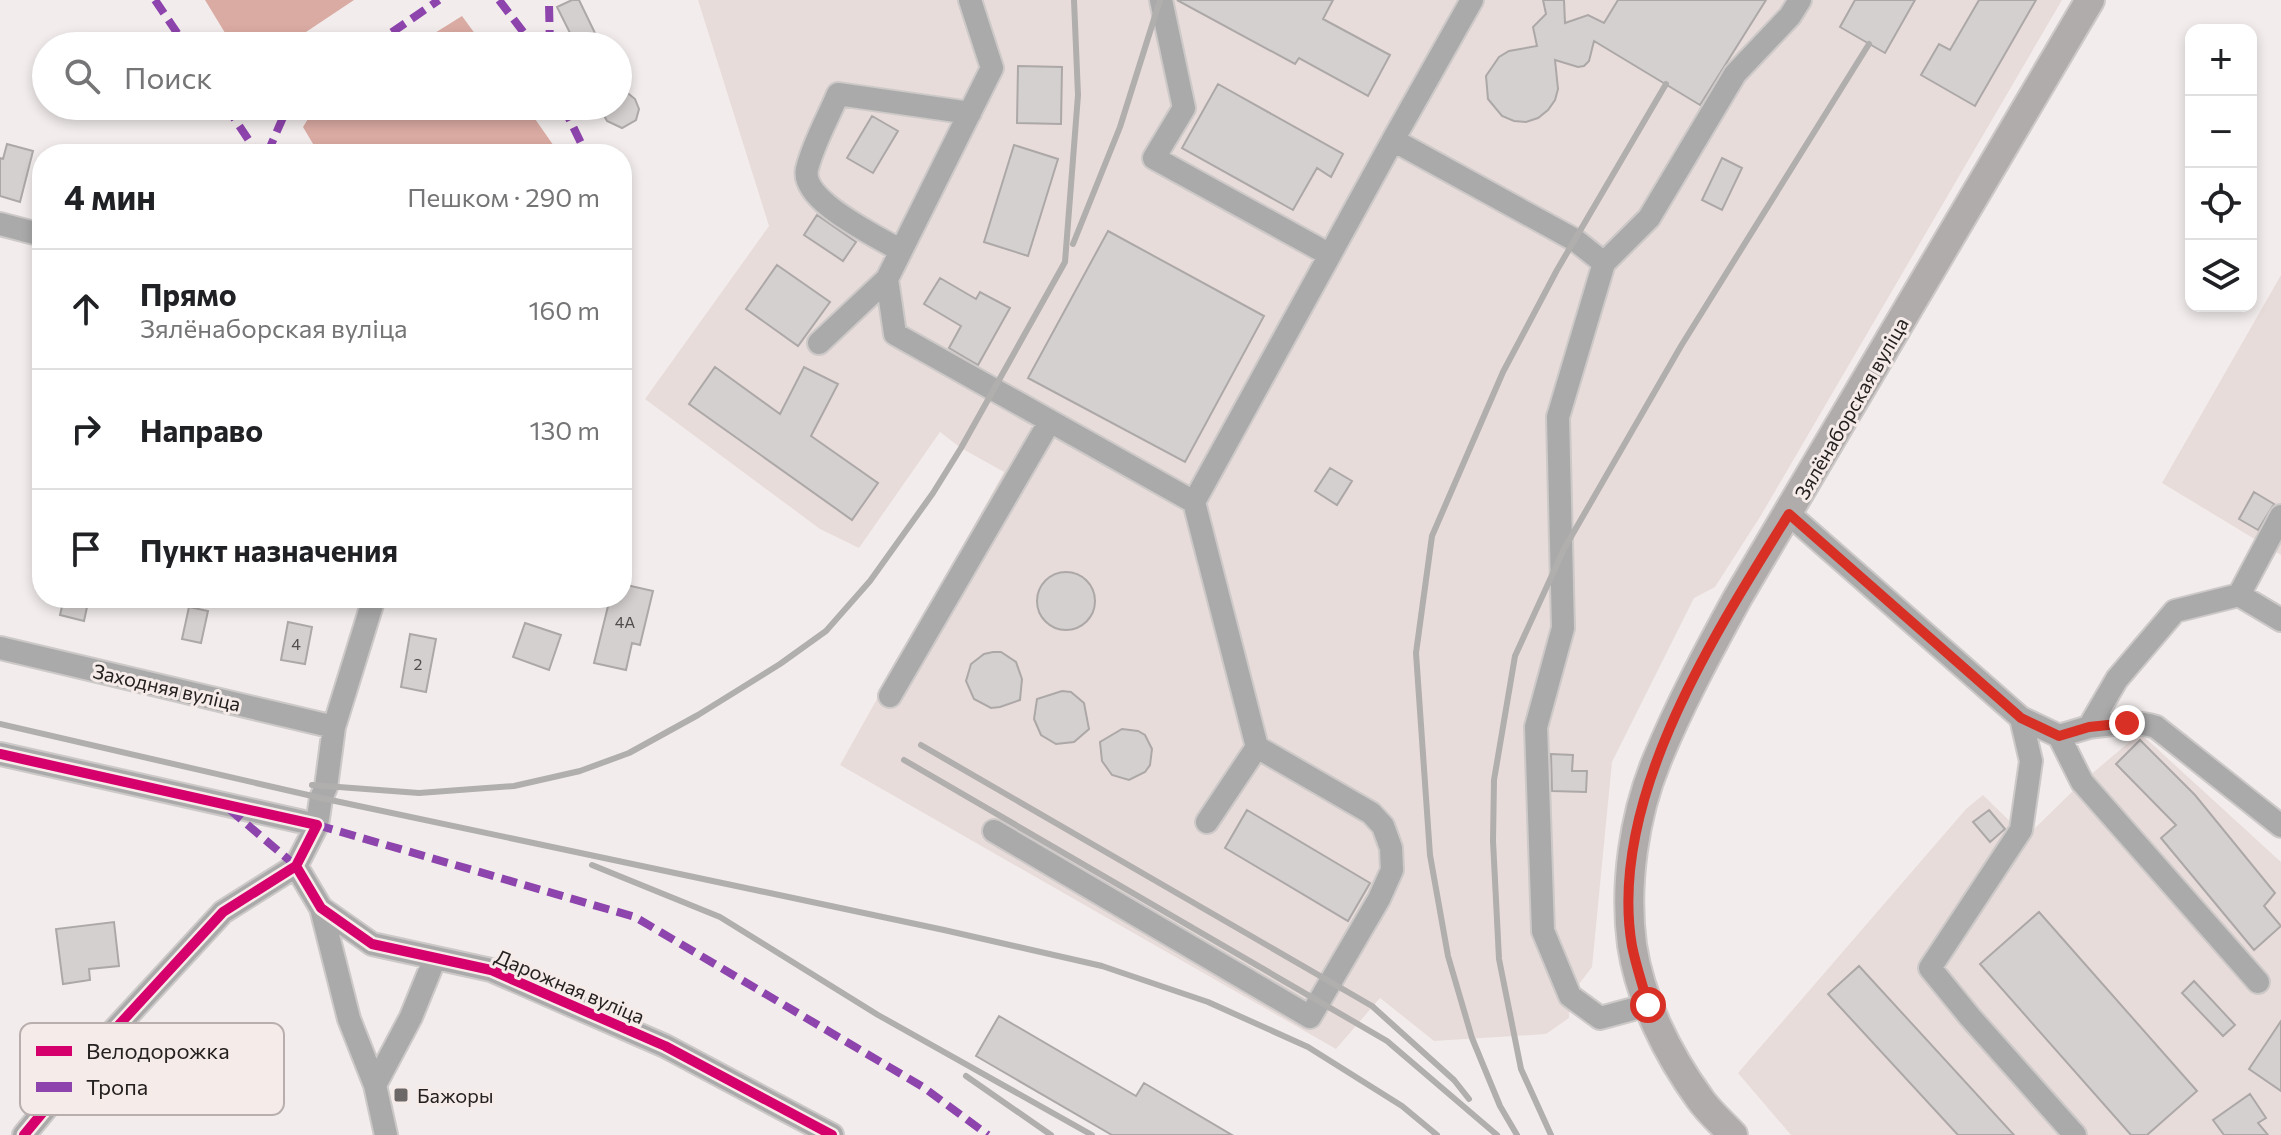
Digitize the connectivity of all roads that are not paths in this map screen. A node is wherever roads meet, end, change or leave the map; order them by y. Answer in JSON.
{"nodes":[{"id":1,"x":970,"y":0,"type":"edge"},
{"id":2,"x":1161,"y":0,"type":"edge"},
{"id":3,"x":1472,"y":0,"type":"edge"},
{"id":4,"x":1800,"y":0,"type":"edge"},
{"id":5,"x":2090,"y":0,"type":"edge"},
{"id":6,"x":970,"y":113,"type":"junction"},
{"id":7,"x":1393,"y":140,"type":"junction"},
{"id":8,"x":0,"y":224,"type":"edge"},
{"id":9,"x":32,"y":232,"type":"edge"},
{"id":10,"x":901,"y":251,"type":"junction"},
{"id":11,"x":1330,"y":255,"type":"junction"},
{"id":12,"x":1604,"y":263,"type":"junction"},
{"id":13,"x":887,"y":279,"type":"junction"},
{"id":14,"x":819,"y":343,"type":"dead end"},
{"id":15,"x":1050,"y":421,"type":"junction"},
{"id":16,"x":1194,"y":502,"type":"junction"},
{"id":17,"x":1789,"y":514,"type":"junction"},
{"id":18,"x":2281,"y":516,"type":"edge"},
{"id":19,"x":2239,"y":595,"type":"junction"},
{"id":20,"x":371,"y":608,"type":"edge"},
{"id":21,"x":2281,"y":620,"type":"edge"},
{"id":22,"x":0,"y":648,"type":"edge"},
{"id":23,"x":890,"y":696,"type":"dead end"},
{"id":24,"x":2021,"y":718,"type":"junction"},
{"id":25,"x":334,"y":727,"type":"junction"},
{"id":26,"x":2089,"y":727,"type":"junction"},
{"id":27,"x":2059,"y":736,"type":"junction"},
{"id":28,"x":1257,"y":747,"type":"junction"},
{"id":29,"x":0,"y":754,"type":"edge"},
{"id":30,"x":1207,"y":822,"type":"dead end"},
{"id":31,"x":317,"y":825,"type":"junction"},
{"id":32,"x":2281,"y":826,"type":"edge"},
{"id":33,"x":994,"y":831,"type":"dead end"},
{"id":34,"x":296,"y":866,"type":"junction"},
{"id":35,"x":321,"y":908,"type":"junction"},
{"id":36,"x":435,"y":958,"type":"junction"},
{"id":37,"x":2258,"y":982,"type":"dead end"},
{"id":38,"x":1648,"y":1005,"type":"junction"},
{"id":39,"x":121,"y":1023,"type":"edge"},
{"id":40,"x":375,"y":1085,"type":"junction"},
{"id":41,"x":41,"y":1115,"type":"edge"},
{"id":42,"x":24,"y":1135,"type":"edge"},
{"id":43,"x":386,"y":1135,"type":"edge"},
{"id":44,"x":832,"y":1135,"type":"edge"},
{"id":45,"x":1733,"y":1135,"type":"edge"},
{"id":46,"x":2075,"y":1135,"type":"edge"}],
"edges":[{"from":1,"to":6,"type":"street"},
{"from":2,"to":11,"type":"street"},
{"from":3,"to":7,"type":"street"},
{"from":4,"to":12,"type":"street"},
{"from":5,"to":17,"type":"main road","name":"Зялёнаборская вуліца"},
{"from":6,"to":10,"type":"street"},
{"from":6,"to":10,"type":"street"},
{"from":7,"to":11,"type":"street"},
{"from":7,"to":12,"type":"street"},
{"from":8,"to":9,"type":"street"},
{"from":10,"to":13,"type":"street"},
{"from":11,"to":16,"type":"street"},
{"from":12,"to":38,"type":"street"},
{"from":13,"to":14,"type":"street"},
{"from":13,"to":15,"type":"street"},
{"from":15,"to":16,"type":"street"},
{"from":15,"to":23,"type":"street"},
{"from":16,"to":28,"type":"street"},
{"from":17,"to":24,"type":"street"},
{"from":17,"to":38,"type":"main road","name":"Зялёнаборская вуліца"},
{"from":18,"to":19,"type":"street"},
{"from":19,"to":21,"type":"street"},
{"from":19,"to":26,"type":"street"},
{"from":20,"to":25,"type":"street"},
{"from":22,"to":25,"type":"street","name":"Заходняя вуліца"},
{"from":24,"to":27,"type":"street"},
{"from":24,"to":46,"type":"street"},
{"from":25,"to":31,"type":"street"},
{"from":26,"to":27,"type":"street"},
{"from":26,"to":32,"type":"street"},
{"from":27,"to":37,"type":"street"},
{"from":28,"to":30,"type":"street"},
{"from":28,"to":33,"type":"street"},
{"from":29,"to":31,"type":"street"},
{"from":31,"to":34,"type":"street"},
{"from":34,"to":35,"type":"street","name":"Дарожная вуліца"},
{"from":34,"to":39,"type":"street"},
{"from":35,"to":36,"type":"street","name":"Дарожная вуліца"},
{"from":35,"to":40,"type":"street"},
{"from":36,"to":40,"type":"street"},
{"from":36,"to":44,"type":"street","name":"Дарожная вуліца"},
{"from":38,"to":45,"type":"main road","name":"Зялёнаборская вуліца"},
{"from":40,"to":43,"type":"street"},
{"from":41,"to":42,"type":"street"}]}
